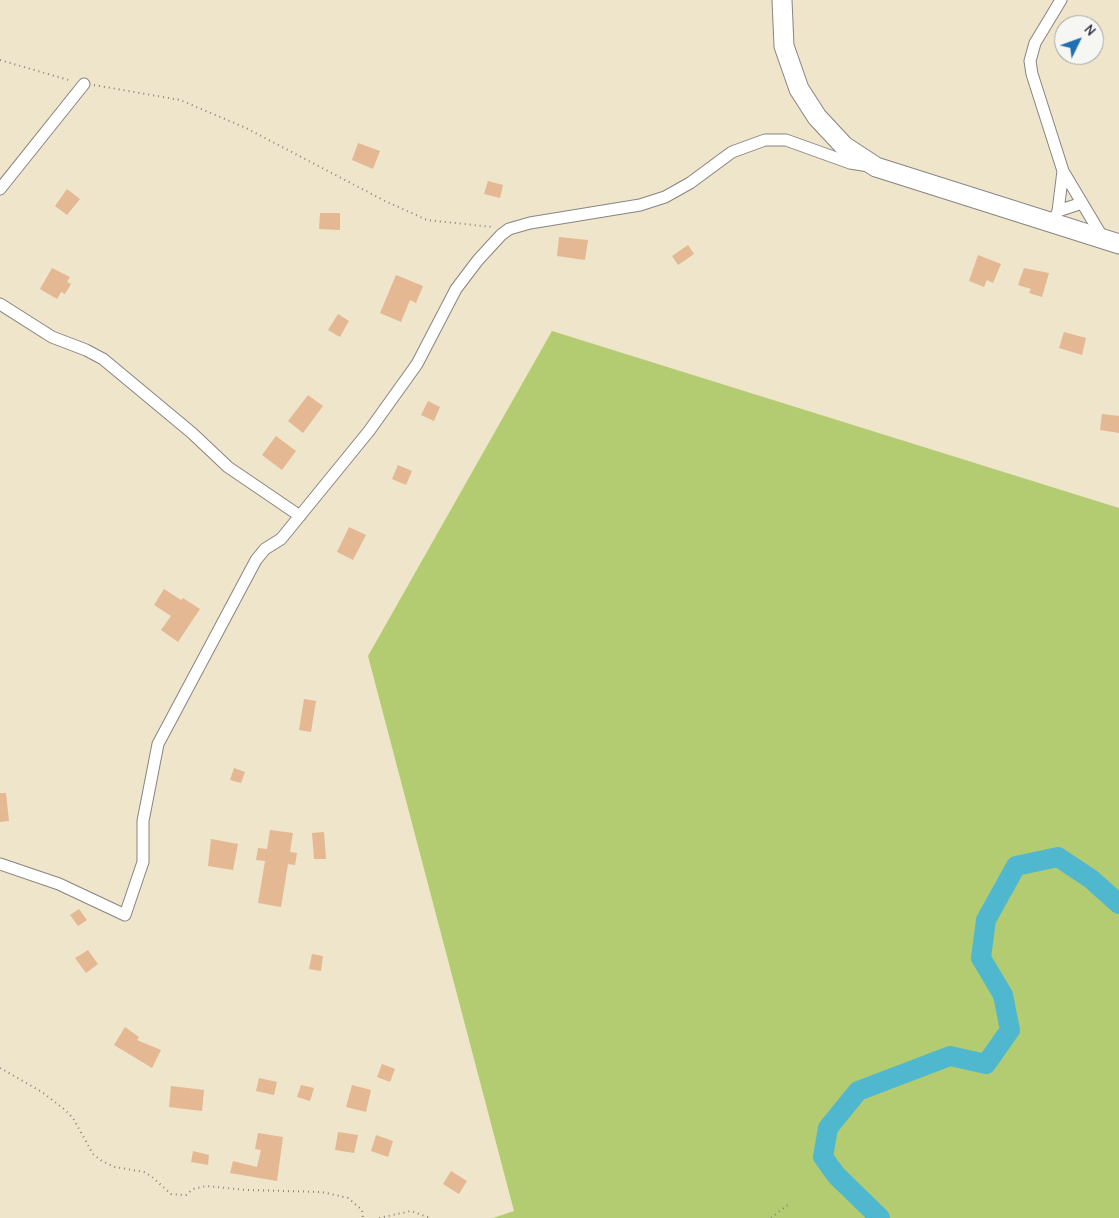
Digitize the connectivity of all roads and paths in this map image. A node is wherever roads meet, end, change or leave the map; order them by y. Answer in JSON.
{"nodes":[{"id":1,"x":782,"y":0,"type":"edge"},
{"id":2,"x":1061,"y":0,"type":"edge"},
{"id":3,"x":0,"y":60,"type":"edge"},
{"id":4,"x":84,"y":84,"type":"junction"},
{"id":5,"x":876,"y":167,"type":"junction"},
{"id":6,"x":1063,"y":171,"type":"junction"},
{"id":7,"x":0,"y":189,"type":"edge"},
{"id":8,"x":1082,"y":203,"type":"junction"},
{"id":9,"x":1055,"y":217,"type":"junction"},
{"id":10,"x":510,"y":229,"type":"junction"},
{"id":11,"x":1111,"y":241,"type":"edge"},
{"id":12,"x":0,"y":304,"type":"edge"},
{"id":13,"x":300,"y":516,"type":"junction"},
{"id":14,"x":0,"y":864,"type":"edge"},
{"id":15,"x":0,"y":1068,"type":"edge"},
{"id":16,"x":790,"y":1203,"type":"dead end"},
{"id":17,"x":363,"y":1218,"type":"edge"},
{"id":18,"x":378,"y":1218,"type":"edge"},
{"id":19,"x":430,"y":1218,"type":"edge"},
{"id":20,"x":771,"y":1218,"type":"edge"}],
"edges":[{"from":1,"to":5,"type":"main road"},
{"from":2,"to":6,"type":"street"},
{"from":3,"to":4,"type":"path"},
{"from":4,"to":7,"type":"street"},
{"from":4,"to":10,"type":"path"},
{"from":5,"to":9,"type":"main road"},
{"from":5,"to":10,"type":"street"},
{"from":6,"to":8,"type":"street"},
{"from":6,"to":9,"type":"street"},
{"from":8,"to":9,"type":"street"},
{"from":8,"to":11,"type":"street"},
{"from":9,"to":11,"type":"main road"},
{"from":10,"to":13,"type":"street"},
{"from":12,"to":13,"type":"street"},
{"from":13,"to":14,"type":"street"},
{"from":15,"to":17,"type":"path"},
{"from":16,"to":20,"type":"path"},
{"from":18,"to":19,"type":"path"}]}
